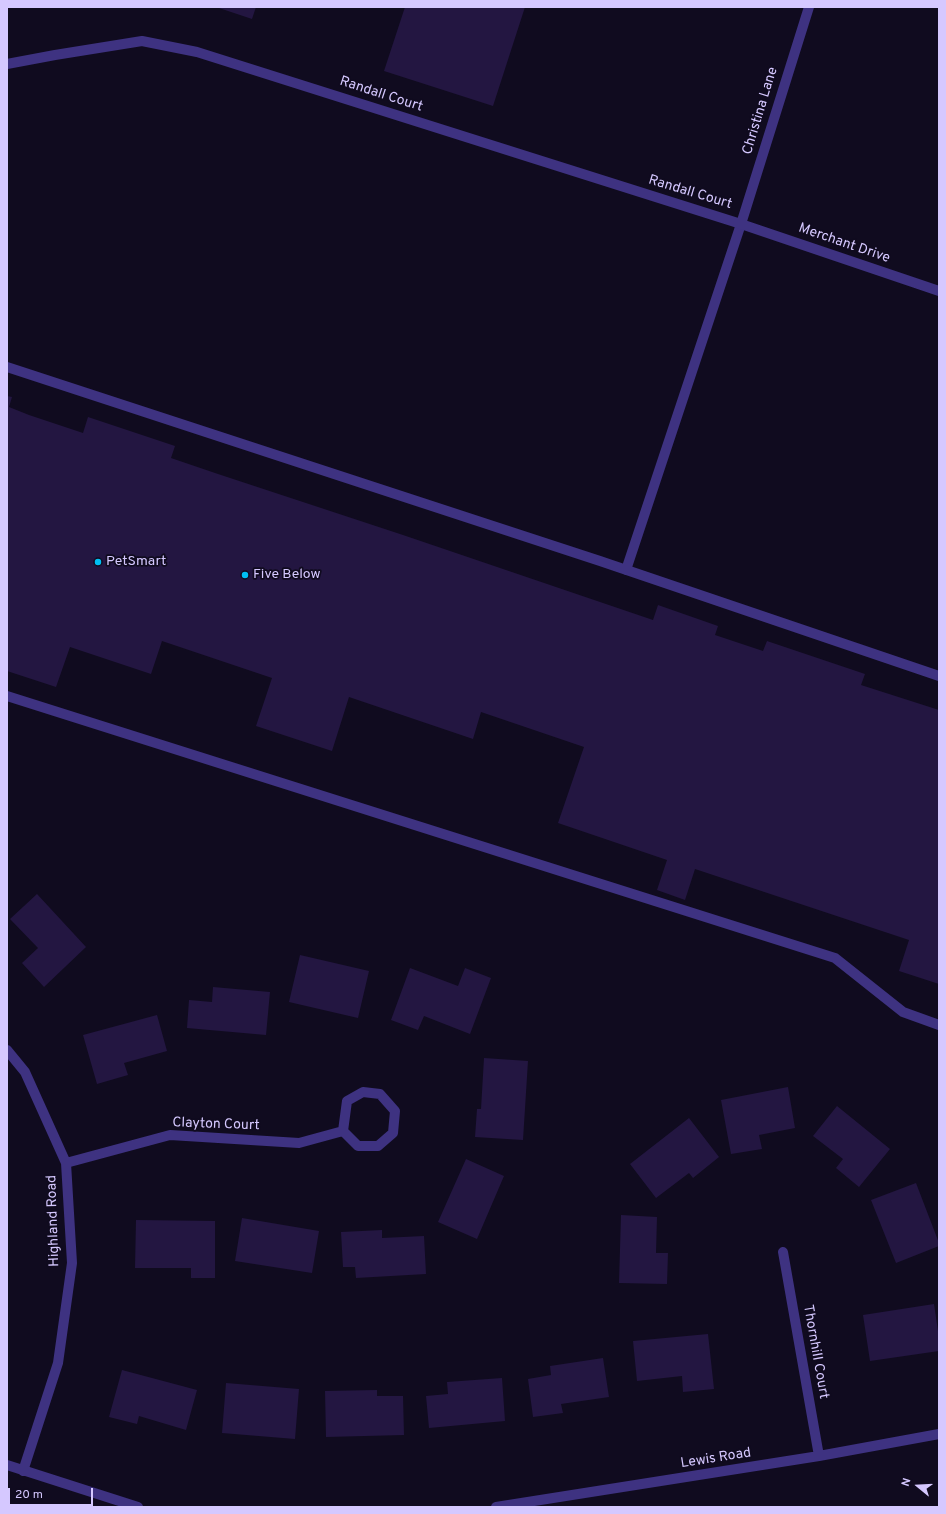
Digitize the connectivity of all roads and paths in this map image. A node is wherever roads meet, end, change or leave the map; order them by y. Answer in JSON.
{"nodes":[{"id":1,"x":809,"y":7,"type":"edge"},
{"id":2,"x":7,"y":64,"type":"edge"},
{"id":3,"x":741,"y":224,"type":"junction"},
{"id":4,"x":939,"y":291,"type":"edge"},
{"id":5,"x":7,"y":367,"type":"edge"},
{"id":6,"x":626,"y":570,"type":"junction"},
{"id":7,"x":939,"y":676,"type":"edge"},
{"id":8,"x":7,"y":696,"type":"edge"},
{"id":9,"x":939,"y":1025,"type":"edge"},
{"id":10,"x":7,"y":1050,"type":"edge"},
{"id":11,"x":343,"y":1131,"type":"junction"},
{"id":12,"x":66,"y":1163,"type":"junction"},
{"id":13,"x":783,"y":1252,"type":"dead end"},
{"id":14,"x":939,"y":1434,"type":"edge"},
{"id":15,"x":819,"y":1456,"type":"junction"},
{"id":16,"x":7,"y":1465,"type":"edge"},
{"id":17,"x":23,"y":1471,"type":"junction"},
{"id":18,"x":520,"y":1505,"type":"edge"},
{"id":19,"x":138,"y":1507,"type":"edge"},
{"id":20,"x":496,"y":1507,"type":"edge"}],
"edges":[{"from":1,"to":3,"type":"street","name":"Christina Lane"},
{"from":2,"to":3,"type":"street","name":"Randall Court"},
{"from":3,"to":4,"type":"street","name":"Merchant Drive"},
{"from":3,"to":6,"type":"street","name":"Christina Lane"},
{"from":5,"to":6,"type":"street"},
{"from":6,"to":7,"type":"street"},
{"from":8,"to":9,"type":"street"},
{"from":10,"to":12,"type":"street","name":"Highland Road"},
{"from":11,"to":11,"type":"street"},
{"from":11,"to":12,"type":"street","name":"Clayton Court"},
{"from":12,"to":17,"type":"street","name":"Highland Road"},
{"from":13,"to":15,"type":"street","name":"Thornhill Court"},
{"from":14,"to":15,"type":"street","name":"Lewis Road"},
{"from":15,"to":18,"type":"street","name":"Lewis Road"},
{"from":16,"to":17,"type":"street"},
{"from":17,"to":19,"type":"street"},
{"from":18,"to":20,"type":"street","name":"Lewis Road"}]}
